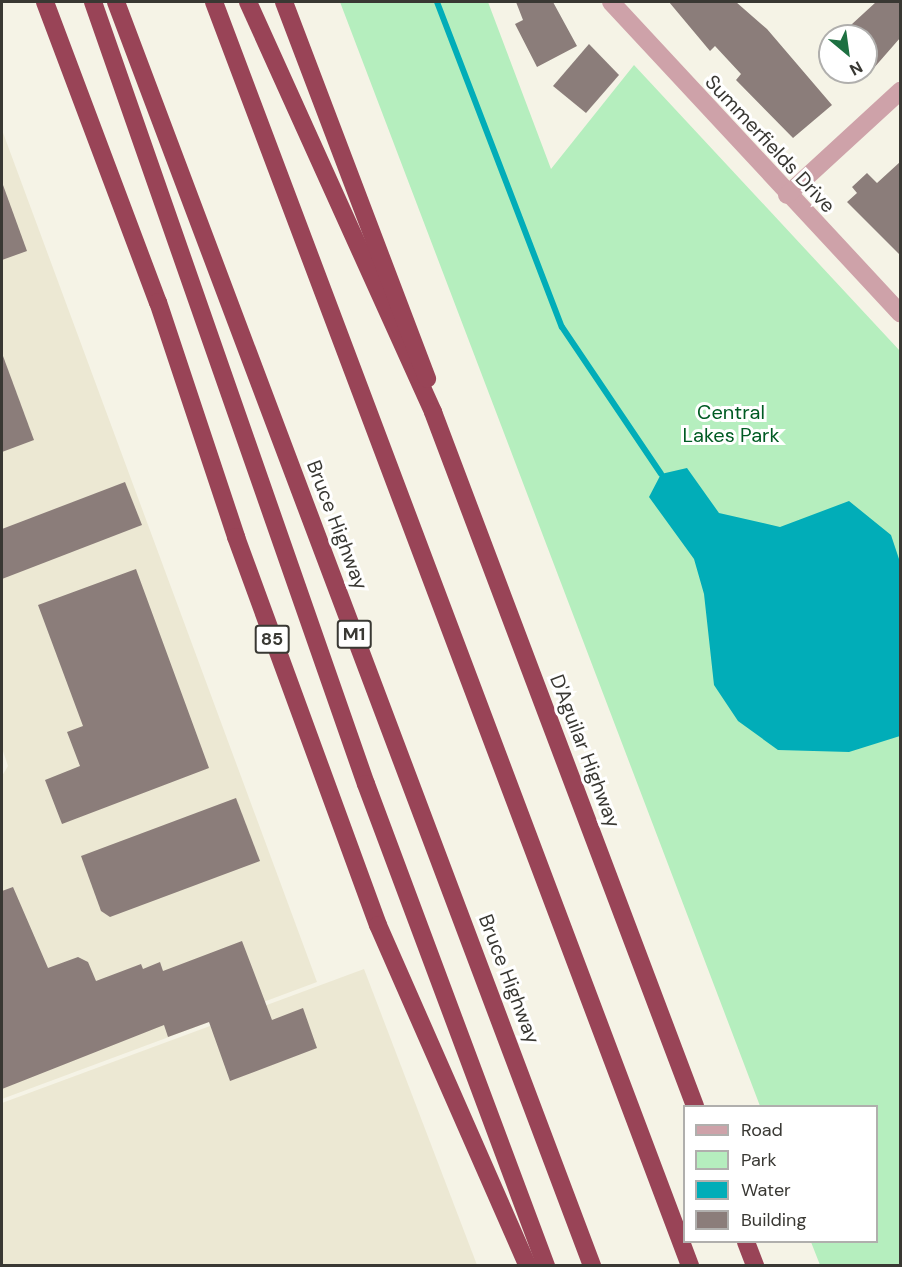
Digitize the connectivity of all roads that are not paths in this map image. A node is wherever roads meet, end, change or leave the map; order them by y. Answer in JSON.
{"nodes":[{"id":1,"x":45,"y":2,"type":"edge"},
{"id":2,"x":93,"y":2,"type":"edge"},
{"id":3,"x":116,"y":2,"type":"edge"},
{"id":4,"x":214,"y":2,"type":"edge"},
{"id":5,"x":248,"y":2,"type":"edge"},
{"id":6,"x":284,"y":2,"type":"edge"},
{"id":7,"x":611,"y":2,"type":"edge"},
{"id":8,"x":900,"y":91,"type":"edge"},
{"id":9,"x":787,"y":195,"type":"junction"},
{"id":10,"x":900,"y":313,"type":"edge"},
{"id":11,"x":433,"y":412,"type":"junction"},
{"id":12,"x":694,"y":1105,"type":"edge"},
{"id":13,"x":746,"y":1243,"type":"edge"},
{"id":14,"x":528,"y":1266,"type":"edge"},
{"id":15,"x":546,"y":1266,"type":"edge"},
{"id":16,"x":592,"y":1266,"type":"edge"},
{"id":17,"x":690,"y":1266,"type":"edge"},
{"id":18,"x":754,"y":1266,"type":"edge"}],
"edges":[{"from":1,"to":14,"type":"highway","number":"85"},
{"from":2,"to":15,"type":"highway"},
{"from":3,"to":16,"type":"highway","name":"Bruce Highway","number":"M1"},
{"from":4,"to":17,"type":"highway"},
{"from":5,"to":11,"type":"highway"},
{"from":6,"to":11,"type":"highway"},
{"from":7,"to":9,"type":"street","name":"Summerfields Drive"},
{"from":8,"to":9,"type":"street"},
{"from":9,"to":10,"type":"street","name":"Summerfields Drive"},
{"from":11,"to":12,"type":"highway","name":"D'Aguilar Highway"},
{"from":13,"to":18,"type":"highway"}]}
